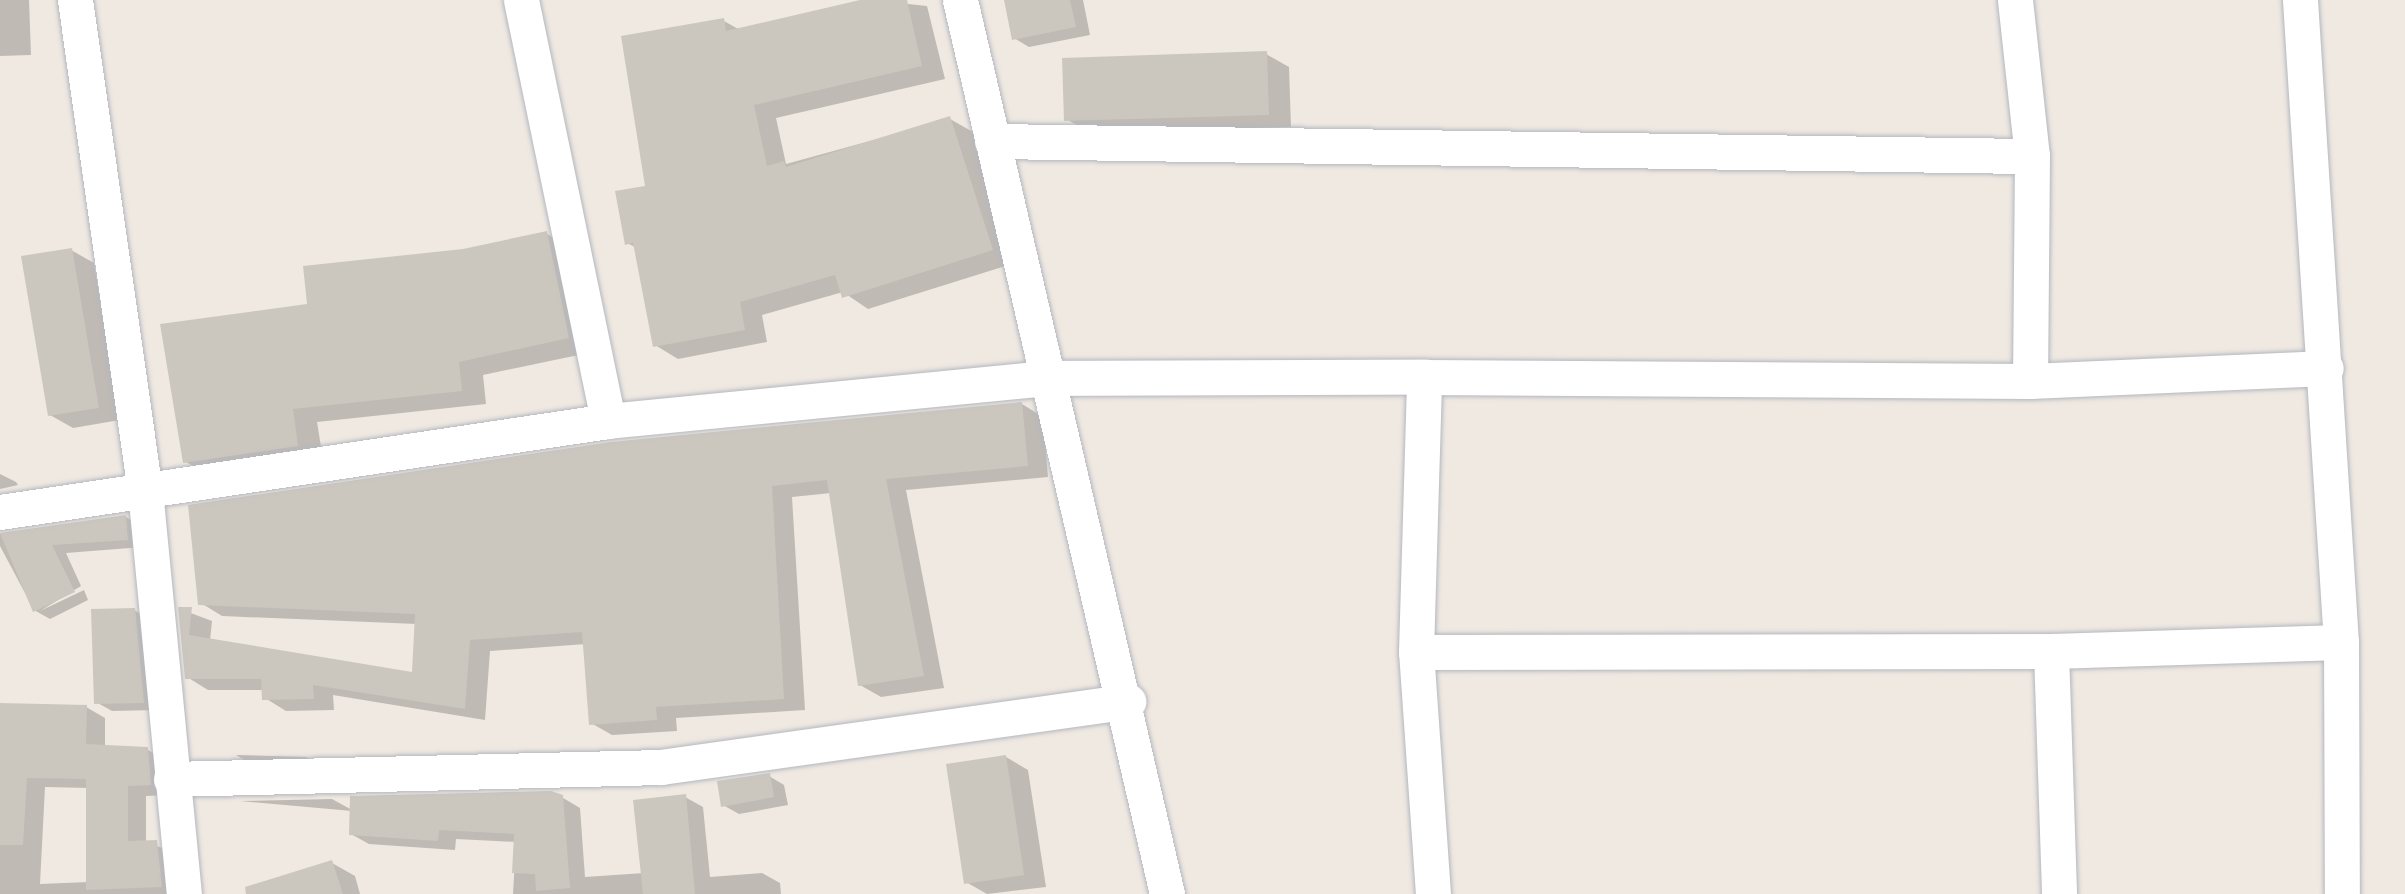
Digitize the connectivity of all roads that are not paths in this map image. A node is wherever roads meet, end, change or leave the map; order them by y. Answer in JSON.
{"nodes":[{"id":1,"x":75,"y":0,"type":"edge"},
{"id":2,"x":521,"y":0,"type":"edge"},
{"id":3,"x":960,"y":0,"type":"edge"},
{"id":4,"x":2015,"y":0,"type":"edge"},
{"id":5,"x":2300,"y":0,"type":"edge"},
{"id":6,"x":992,"y":141,"type":"junction"},
{"id":7,"x":2032,"y":156,"type":"junction"},
{"id":8,"x":2326,"y":368,"type":"junction"},
{"id":9,"x":1424,"y":377,"type":"junction"},
{"id":10,"x":1047,"y":378,"type":"junction"},
{"id":11,"x":2030,"y":381,"type":"junction"},
{"id":12,"x":608,"y":422,"type":"junction"},
{"id":13,"x":146,"y":490,"type":"junction"},
{"id":14,"x":0,"y":512,"type":"edge"},
{"id":15,"x":2341,"y":642,"type":"junction"},
{"id":16,"x":2051,"y":651,"type":"junction"},
{"id":17,"x":1416,"y":652,"type":"junction"},
{"id":18,"x":1128,"y":701,"type":"junction"},
{"id":19,"x":171,"y":779,"type":"junction"},
{"id":20,"x":184,"y":894,"type":"edge"},
{"id":21,"x":1168,"y":894,"type":"edge"},
{"id":22,"x":1433,"y":894,"type":"edge"},
{"id":23,"x":2059,"y":894,"type":"edge"},
{"id":24,"x":2342,"y":894,"type":"edge"}],
"edges":[{"from":1,"to":13,"type":"street"},
{"from":2,"to":12,"type":"street"},
{"from":3,"to":6,"type":"street"},
{"from":4,"to":7,"type":"street"},
{"from":5,"to":8,"type":"street"},
{"from":6,"to":7,"type":"street"},
{"from":6,"to":10,"type":"street"},
{"from":7,"to":11,"type":"street"},
{"from":8,"to":11,"type":"street"},
{"from":8,"to":15,"type":"street"},
{"from":9,"to":10,"type":"street"},
{"from":9,"to":11,"type":"street"},
{"from":9,"to":17,"type":"street"},
{"from":10,"to":12,"type":"street"},
{"from":10,"to":18,"type":"street"},
{"from":12,"to":13,"type":"street"},
{"from":13,"to":14,"type":"street"},
{"from":13,"to":19,"type":"street"},
{"from":15,"to":16,"type":"street"},
{"from":15,"to":24,"type":"street"},
{"from":16,"to":17,"type":"street"},
{"from":16,"to":23,"type":"street"},
{"from":17,"to":22,"type":"street"},
{"from":18,"to":19,"type":"street"},
{"from":18,"to":21,"type":"street"},
{"from":19,"to":20,"type":"street"}]}
